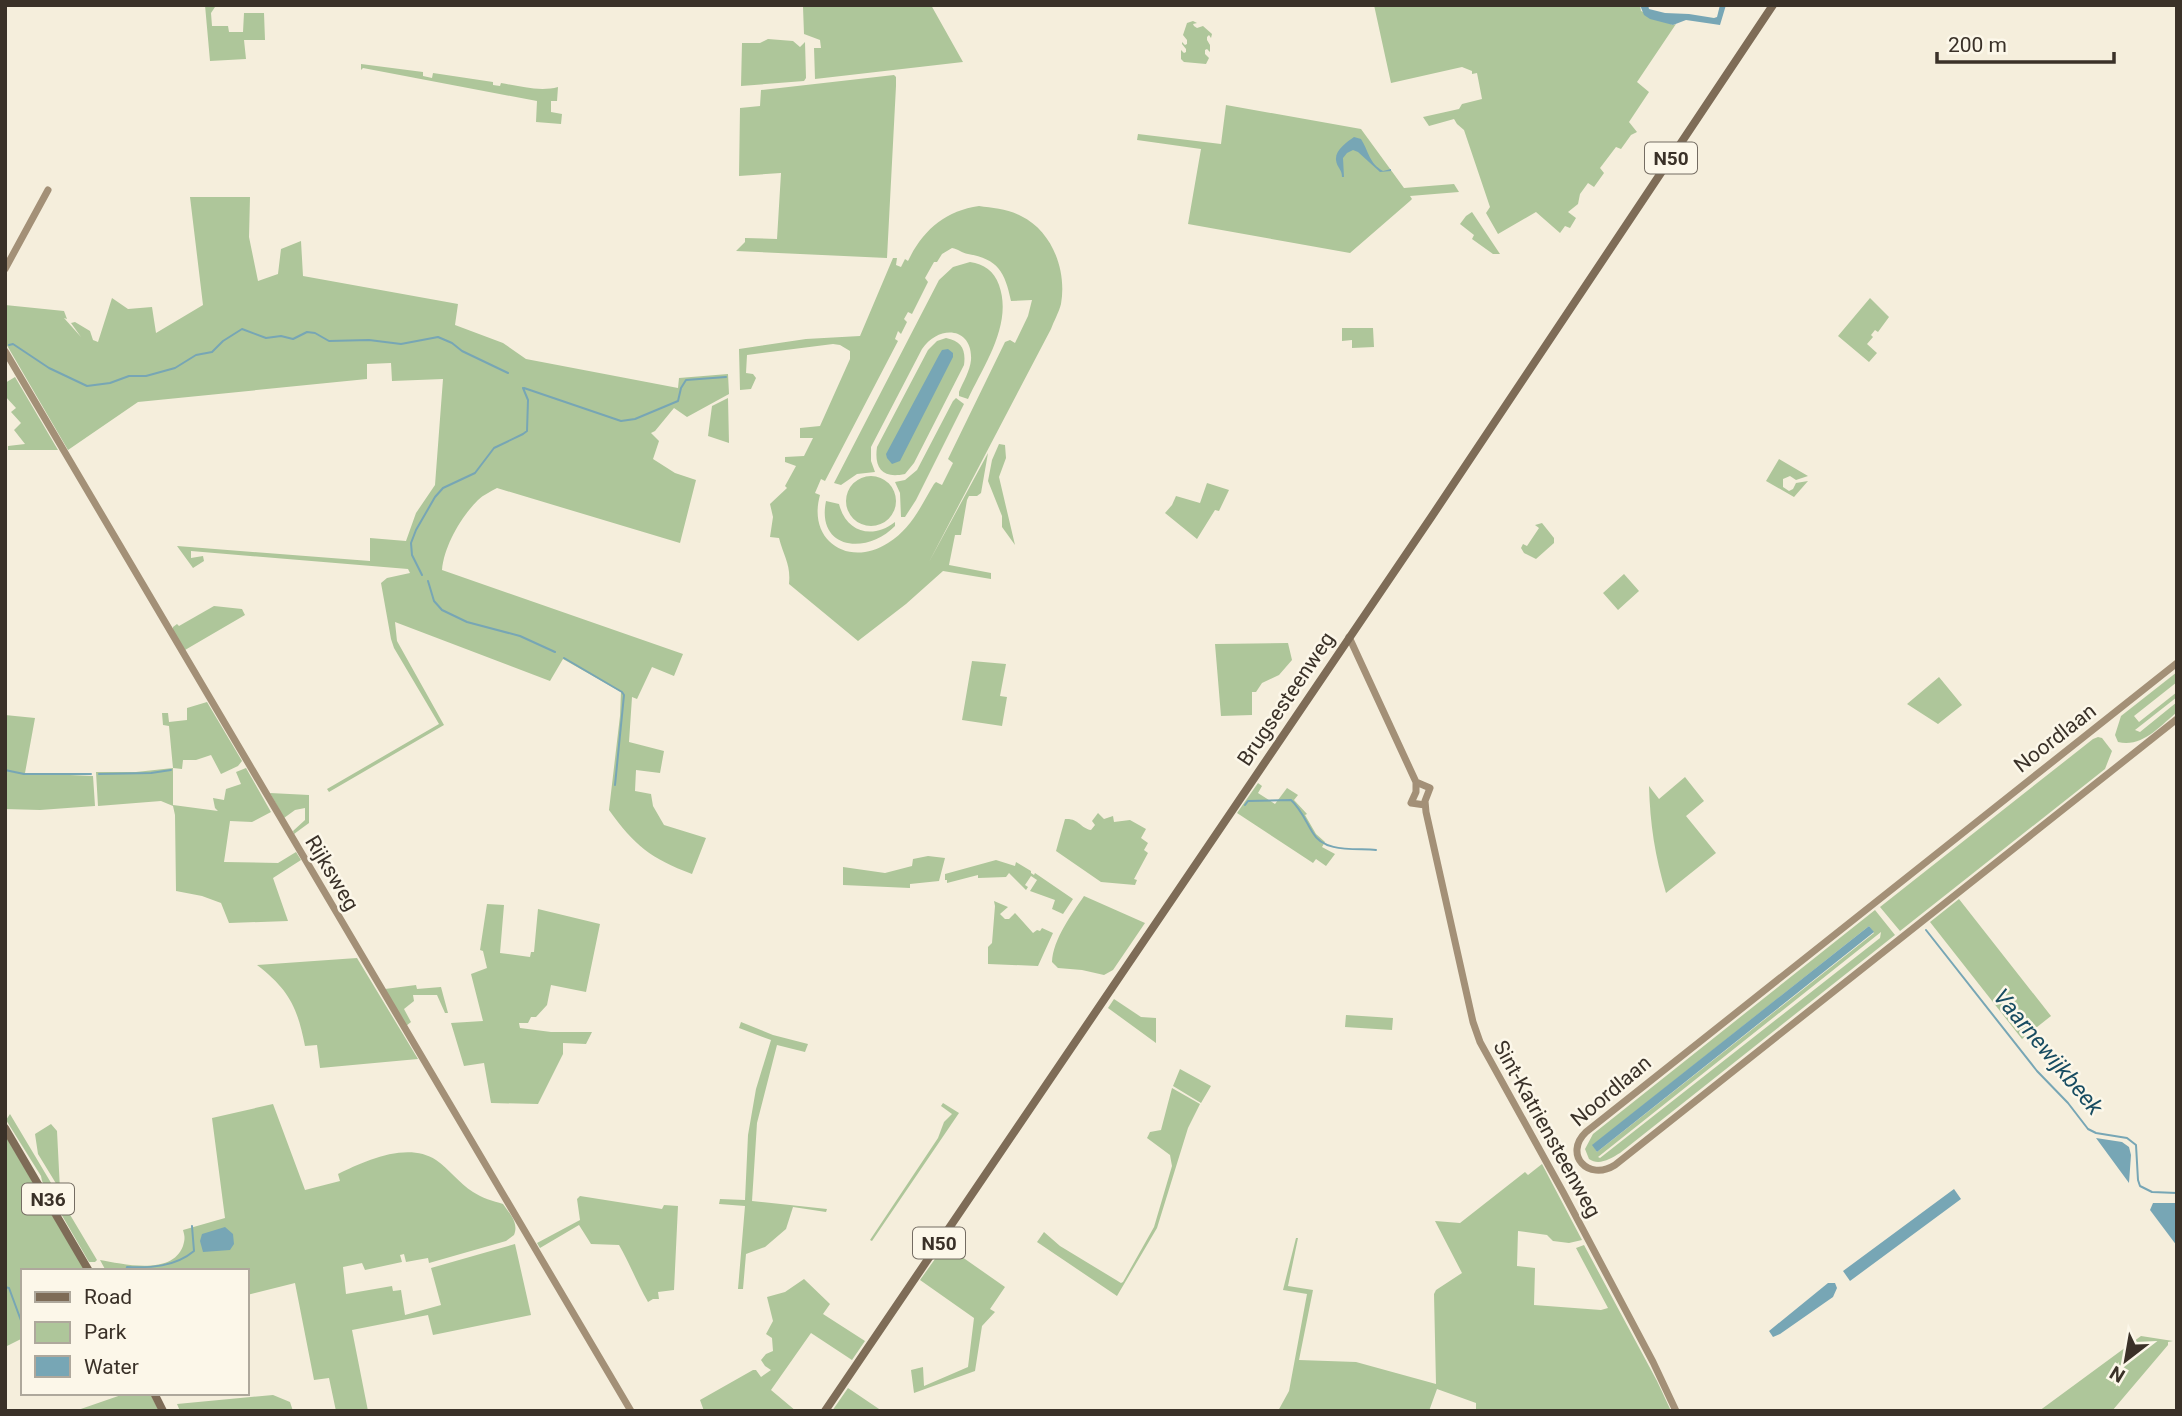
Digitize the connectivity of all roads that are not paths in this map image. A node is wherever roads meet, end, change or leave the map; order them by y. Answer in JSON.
{"nodes":[{"id":1,"x":1773,"y":5,"type":"edge"},
{"id":2,"x":48,"y":190,"type":"dead end"},
{"id":3,"x":5,"y":269,"type":"edge"},
{"id":4,"x":5,"y":351,"type":"edge"},
{"id":5,"x":1349,"y":636,"type":"junction"},
{"id":6,"x":2177,"y":663,"type":"edge"},
{"id":7,"x":2177,"y":719,"type":"edge"},
{"id":8,"x":1416,"y":782,"type":"junction"},
{"id":9,"x":1425,"y":805,"type":"junction"},
{"id":10,"x":5,"y":1128,"type":"edge"},
{"id":11,"x":88,"y":1269,"type":"edge"},
{"id":12,"x":155,"y":1395,"type":"edge"},
{"id":13,"x":163,"y":1411,"type":"edge"},
{"id":14,"x":631,"y":1411,"type":"edge"},
{"id":15,"x":825,"y":1411,"type":"edge"},
{"id":16,"x":1676,"y":1411,"type":"edge"}],
"edges":[{"from":1,"to":5,"type":"main road","name":"Brugsesteenweg","number":"N50"},
{"from":2,"to":3,"type":"street"},
{"from":4,"to":14,"type":"street","name":"Rijksweg"},
{"from":5,"to":8,"type":"street"},
{"from":5,"to":15,"type":"main road","name":"Brugsesteenweg","number":"N50"},
{"from":6,"to":7,"type":"street","name":"Noordlaan"},
{"from":8,"to":9,"type":"street","name":"Sint-Katriensteenweg"},
{"from":8,"to":9,"type":"street"},
{"from":9,"to":16,"type":"street","name":"Sint-Katriensteenweg"},
{"from":10,"to":11,"type":"main road","number":"N36"},
{"from":12,"to":13,"type":"main road"}]}
